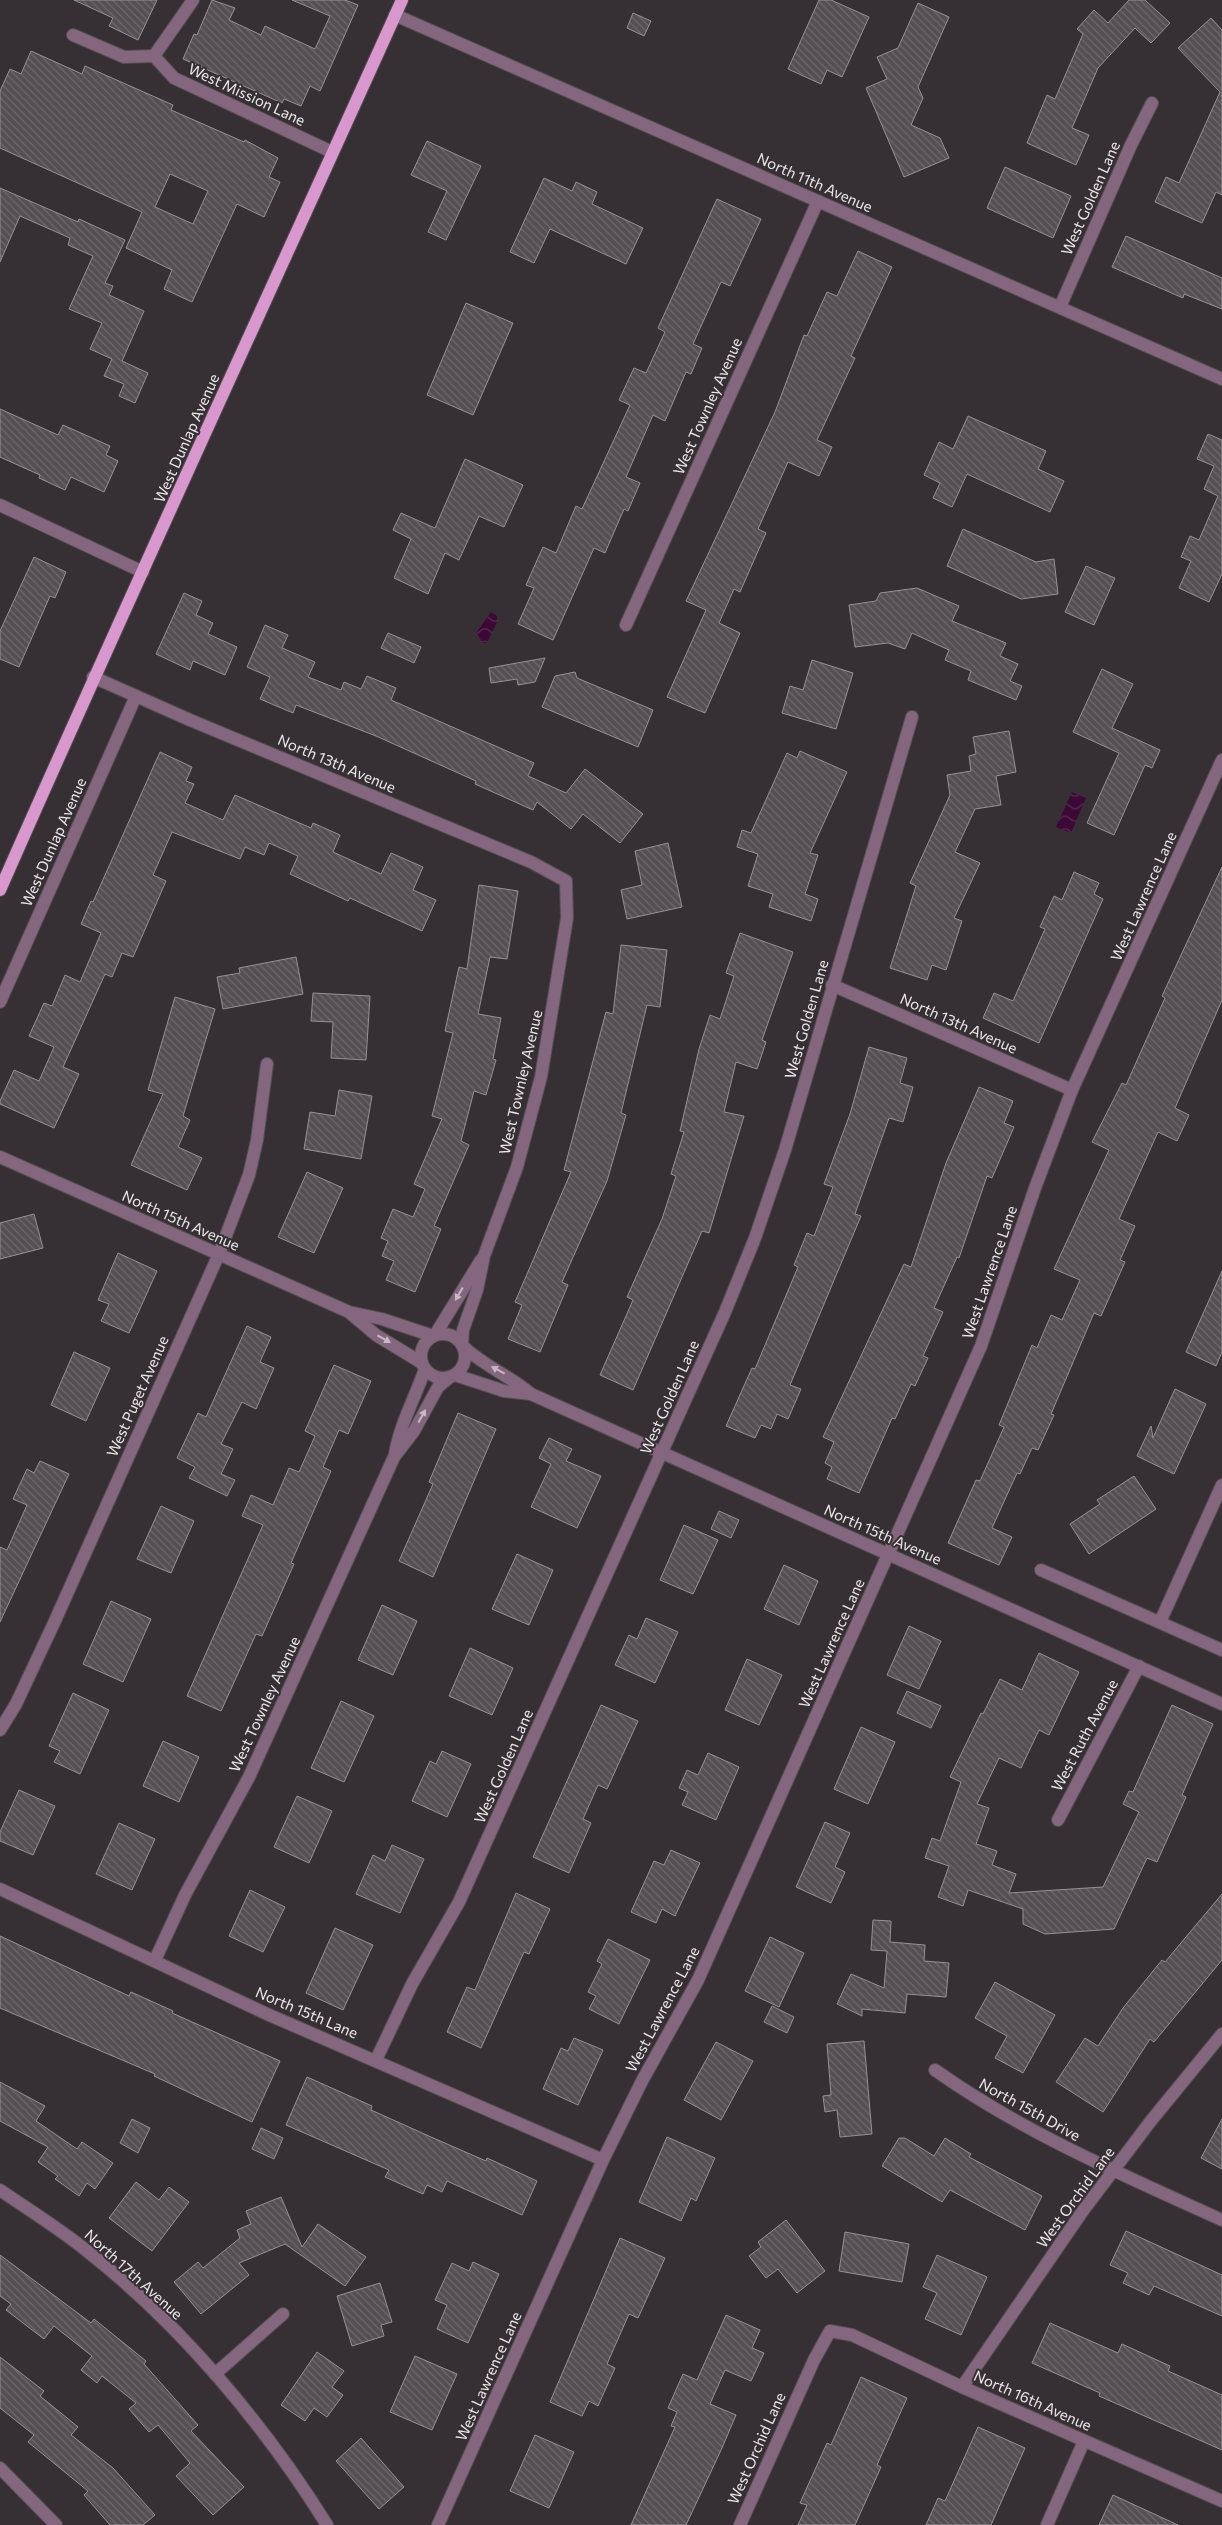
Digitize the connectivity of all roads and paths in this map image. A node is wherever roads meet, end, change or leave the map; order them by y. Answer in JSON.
{"nodes":[{"id":1,"x":192,"y":0,"type":"edge"},
{"id":2,"x":402,"y":0,"type":"edge"},
{"id":3,"x":395,"y":15,"type":"junction"},
{"id":4,"x":73,"y":35,"type":"dead end"},
{"id":5,"x":154,"y":56,"type":"junction"},
{"id":6,"x":1152,"y":104,"type":"dead end"},
{"id":7,"x":332,"y":152,"type":"junction"},
{"id":8,"x":818,"y":201,"type":"junction"},
{"id":9,"x":1060,"y":307,"type":"junction"},
{"id":10,"x":1222,"y":379,"type":"edge"},
{"id":11,"x":0,"y":505,"type":"edge"},
{"id":12,"x":143,"y":572,"type":"junction"},
{"id":13,"x":626,"y":626,"type":"dead end"},
{"id":14,"x":93,"y":677,"type":"junction"},
{"id":15,"x":136,"y":696,"type":"junction"},
{"id":16,"x":912,"y":717,"type":"dead end"},
{"id":17,"x":1222,"y":760,"type":"edge"},
{"id":18,"x":566,"y":881,"type":"joint"},
{"id":19,"x":0,"y":890,"type":"edge"},
{"id":20,"x":832,"y":986,"type":"junction"},
{"id":21,"x":0,"y":1002,"type":"edge"},
{"id":22,"x":267,"y":1064,"type":"dead end"},
{"id":23,"x":1072,"y":1090,"type":"junction"},
{"id":24,"x":0,"y":1157,"type":"edge"},
{"id":25,"x":219,"y":1254,"type":"junction"},
{"id":26,"x":484,"y":1256,"type":"junction"},
{"id":27,"x":349,"y":1312,"type":"junction"},
{"id":28,"x":434,"y":1335,"type":"junction"},
{"id":29,"x":463,"y":1346,"type":"junction"},
{"id":30,"x":423,"y":1366,"type":"junction"},
{"id":31,"x":452,"y":1376,"type":"junction"},
{"id":32,"x":531,"y":1394,"type":"junction"},
{"id":33,"x":662,"y":1452,"type":"junction"},
{"id":34,"x":394,"y":1457,"type":"junction"},
{"id":35,"x":1222,"y":1485,"type":"edge"},
{"id":36,"x":889,"y":1554,"type":"junction"},
{"id":37,"x":1041,"y":1570,"type":"dead end"},
{"id":38,"x":1160,"y":1622,"type":"junction"},
{"id":39,"x":1222,"y":1650,"type":"edge"},
{"id":40,"x":1139,"y":1666,"type":"junction"},
{"id":41,"x":1222,"y":1704,"type":"edge"},
{"id":42,"x":0,"y":1730,"type":"edge"},
{"id":43,"x":1058,"y":1820,"type":"dead end"},
{"id":44,"x":0,"y":1889,"type":"edge"},
{"id":45,"x":155,"y":1960,"type":"junction"},
{"id":46,"x":1222,"y":2034,"type":"edge"},
{"id":47,"x":376,"y":2060,"type":"junction"},
{"id":48,"x":935,"y":2070,"type":"dead end"},
{"id":49,"x":603,"y":2160,"type":"junction"},
{"id":50,"x":1114,"y":2171,"type":"junction"},
{"id":51,"x":0,"y":2190,"type":"edge"},
{"id":52,"x":1222,"y":2220,"type":"edge"},
{"id":53,"x":283,"y":2314,"type":"dead end"},
{"id":54,"x":830,"y":2331,"type":"joint"},
{"id":55,"x":215,"y":2374,"type":"junction"},
{"id":56,"x":962,"y":2387,"type":"junction"},
{"id":57,"x":1084,"y":2441,"type":"junction"},
{"id":58,"x":0,"y":2468,"type":"edge"},
{"id":59,"x":1222,"y":2501,"type":"edge"},
{"id":60,"x":56,"y":2525,"type":"edge"},
{"id":61,"x":327,"y":2525,"type":"edge"},
{"id":62,"x":438,"y":2525,"type":"edge"},
{"id":63,"x":740,"y":2525,"type":"edge"},
{"id":64,"x":1046,"y":2525,"type":"edge"}],
"edges":[{"from":1,"to":5,"type":"street"},
{"from":2,"to":3,"type":"main road","name":"West Dunlap Avenue"},
{"from":3,"to":7,"type":"main road","name":"West Dunlap Avenue"},
{"from":3,"to":8,"type":"street","name":"North 11th Avenue"},
{"from":4,"to":5,"type":"street"},
{"from":5,"to":7,"type":"street","name":"West Mission Lane"},
{"from":6,"to":9,"type":"street","name":"West Golden Lane"},
{"from":7,"to":12,"type":"main road","name":"West Dunlap Avenue"},
{"from":8,"to":9,"type":"street","name":"North 11th Avenue"},
{"from":8,"to":13,"type":"street","name":"West Townley Avenue"},
{"from":9,"to":10,"type":"street","name":"North 11th Avenue"},
{"from":11,"to":12,"type":"street"},
{"from":12,"to":14,"type":"main road","name":"West Dunlap Avenue"},
{"from":14,"to":15,"type":"street","name":"North 13th Avenue"},
{"from":14,"to":19,"type":"main road","name":"West Dunlap Avenue"},
{"from":15,"to":18,"type":"street","name":"North 13th Avenue"},
{"from":15,"to":21,"type":"street","name":"West Dunlap Avenue"},
{"from":16,"to":20,"type":"street","name":"West Golden Lane"},
{"from":17,"to":23,"type":"street","name":"West Lawrence Lane"},
{"from":18,"to":26,"type":"street","name":"West Townley Avenue"},
{"from":20,"to":23,"type":"street","name":"North 13th Avenue"},
{"from":20,"to":33,"type":"street","name":"West Golden Lane"},
{"from":22,"to":25,"type":"street","name":"West Puget Avenue"},
{"from":23,"to":36,"type":"street","name":"West Lawrence Lane"},
{"from":24,"to":25,"type":"street","name":"North 15th Avenue"},
{"from":25,"to":27,"type":"street","name":"North 15th Avenue"},
{"from":25,"to":42,"type":"street","name":"West Puget Avenue"},
{"from":26,"to":28,"type":"street","name":"West Townley Avenue","one_way":true},
{"from":26,"to":29,"type":"street","name":"West Townley Avenue"},
{"from":27,"to":28,"type":"street","name":"North 15th Avenue"},
{"from":27,"to":30,"type":"street","name":"North 15th Avenue","one_way":true},
{"from":28,"to":29,"type":"street","name":"North 15th Avenue"},
{"from":28,"to":30,"type":"street"},
{"from":29,"to":31,"type":"street"},
{"from":32,"to":29,"type":"street","name":"North 15th Avenue","one_way":true},
{"from":30,"to":31,"type":"street","name":"North 15th Avenue"},
{"from":30,"to":34,"type":"street","name":"West Townley Avenue"},
{"from":31,"to":32,"type":"street","name":"North 15th Avenue"},
{"from":34,"to":31,"type":"street","name":"West Townley Avenue","one_way":true},
{"from":32,"to":33,"type":"street","name":"North 15th Avenue"},
{"from":33,"to":36,"type":"street","name":"North 15th Avenue"},
{"from":33,"to":47,"type":"street","name":"West Golden Lane"},
{"from":34,"to":45,"type":"street","name":"West Townley Avenue"},
{"from":35,"to":38,"type":"street"},
{"from":36,"to":40,"type":"street","name":"North 15th Avenue"},
{"from":36,"to":49,"type":"street","name":"West Lawrence Lane"},
{"from":37,"to":38,"type":"street"},
{"from":38,"to":39,"type":"street"},
{"from":40,"to":41,"type":"street","name":"North 15th Avenue"},
{"from":40,"to":43,"type":"street","name":"West Ruth Avenue"},
{"from":44,"to":45,"type":"street","name":"North 15th Lane"},
{"from":45,"to":47,"type":"street","name":"North 15th Lane"},
{"from":46,"to":50,"type":"street","name":"West Orchid Lane"},
{"from":47,"to":49,"type":"street","name":"North 15th Lane"},
{"from":48,"to":50,"type":"street","name":"North 15th Drive"},
{"from":49,"to":62,"type":"street","name":"West Lawrence Lane"},
{"from":50,"to":52,"type":"street","name":"North 15th Drive"},
{"from":50,"to":56,"type":"street","name":"West Orchid Lane"},
{"from":51,"to":55,"type":"street","name":"North 17th Avenue"},
{"from":53,"to":55,"type":"street"},
{"from":54,"to":56,"type":"street","name":"North 16th Avenue"},
{"from":54,"to":63,"type":"street","name":"West Orchid Lane"},
{"from":55,"to":61,"type":"street","name":"North 17th Avenue"},
{"from":56,"to":57,"type":"street","name":"North 16th Avenue"},
{"from":57,"to":59,"type":"street","name":"North 16th Avenue"},
{"from":57,"to":64,"type":"street"},
{"from":58,"to":60,"type":"street"}]}
